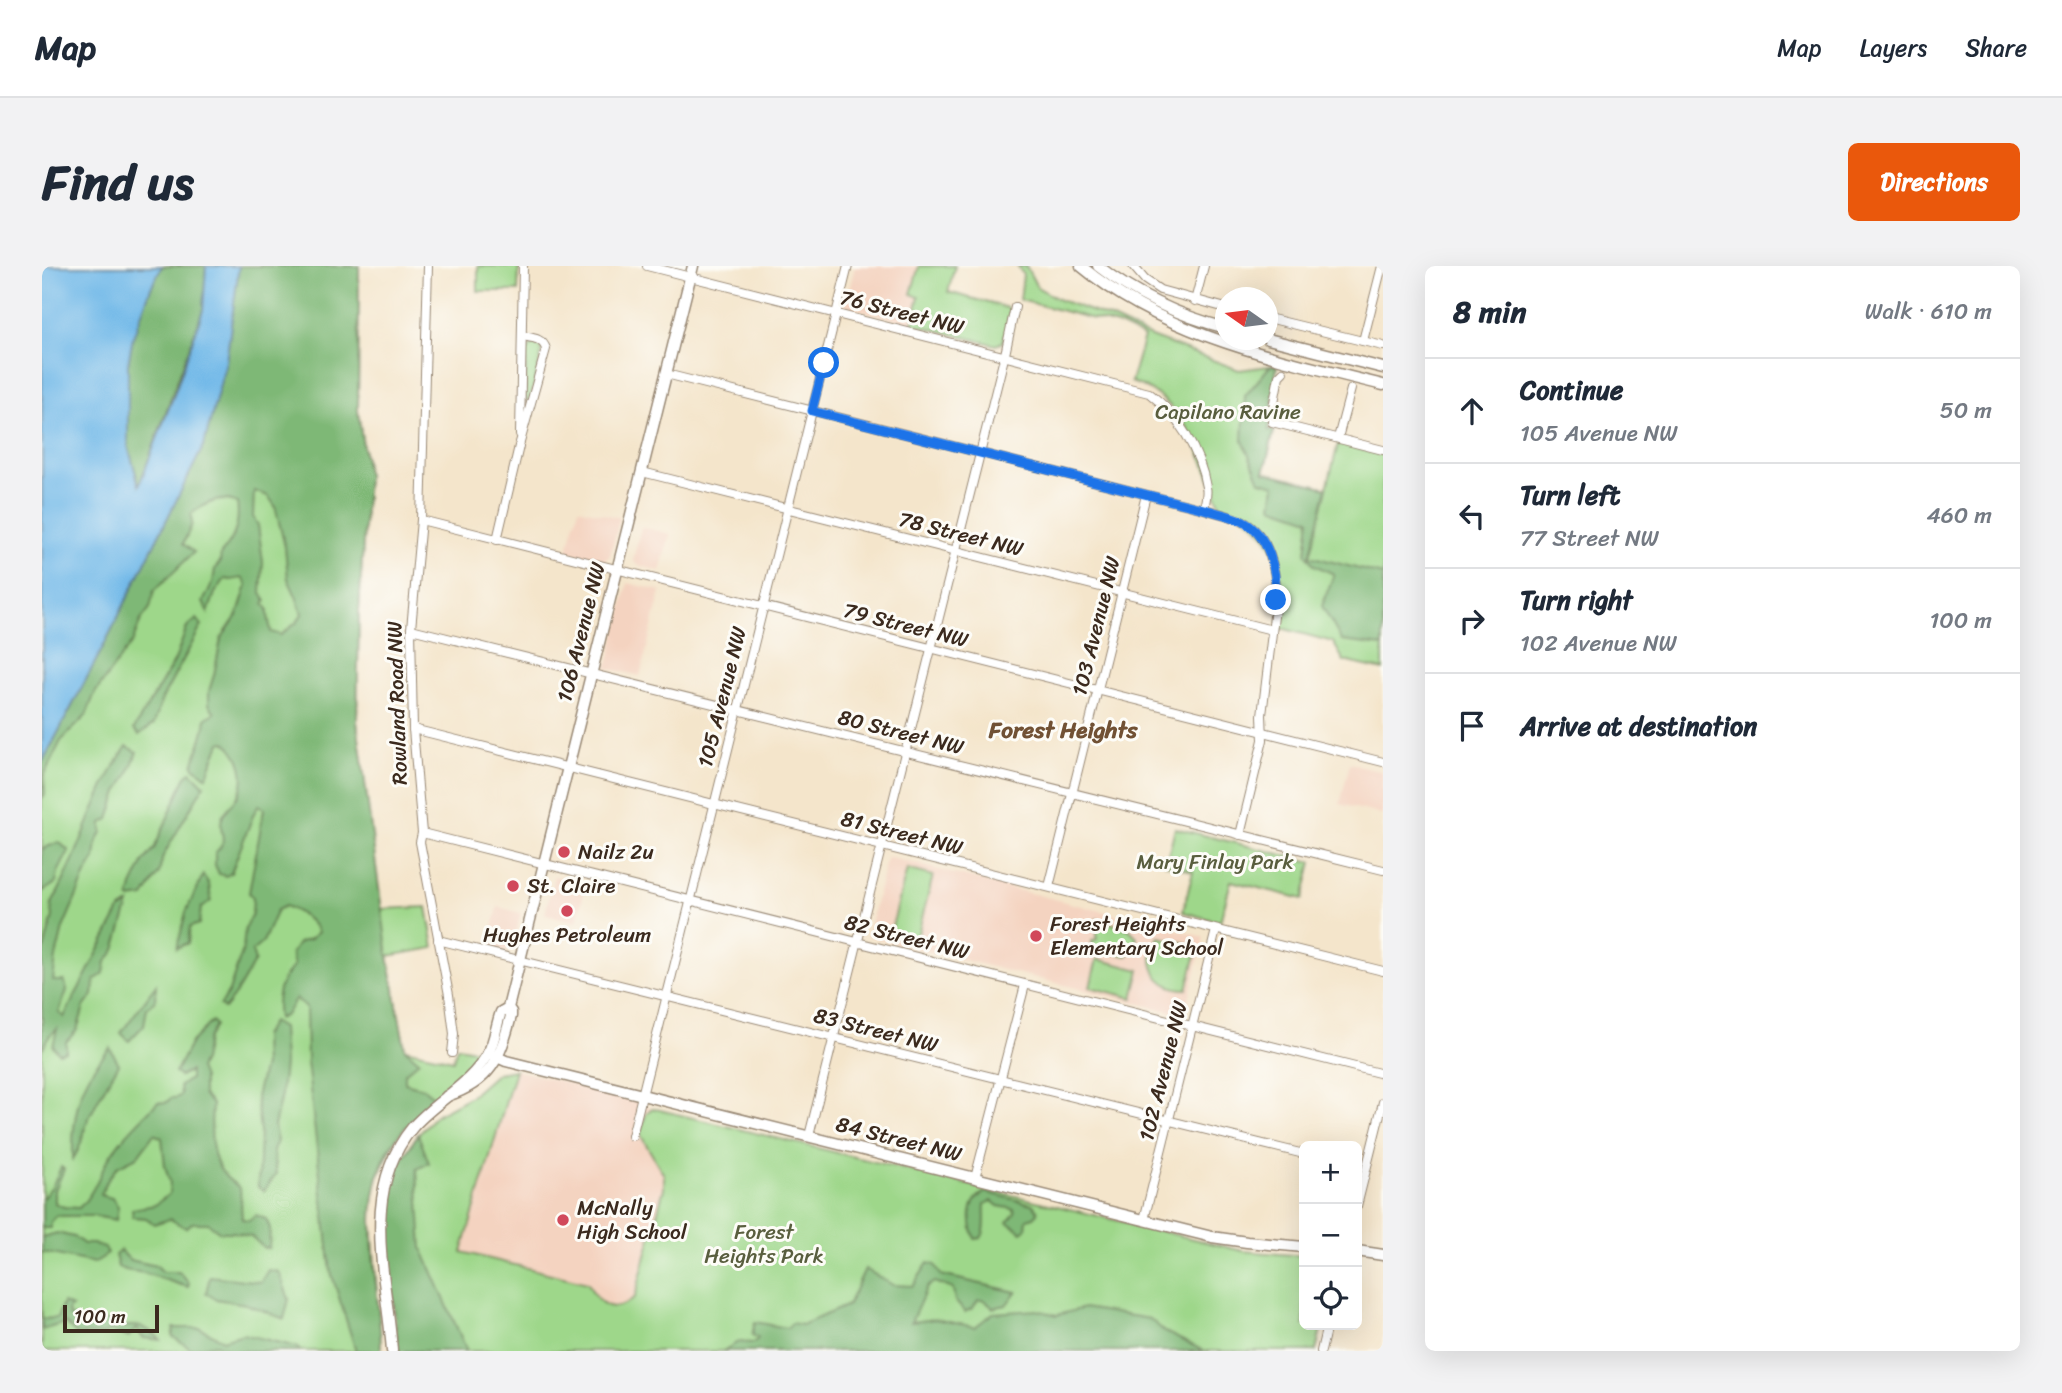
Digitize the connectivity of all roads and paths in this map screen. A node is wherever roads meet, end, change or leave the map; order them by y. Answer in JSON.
{"nodes":[{"id":1,"x":428,"y":266,"type":"edge"},
{"id":2,"x":523,"y":266,"type":"edge"},
{"id":3,"x":647,"y":266,"type":"edge"},
{"id":4,"x":848,"y":266,"type":"edge"},
{"id":5,"x":1081,"y":266,"type":"edge"},
{"id":6,"x":1098,"y":266,"type":"edge"},
{"id":7,"x":1133,"y":266,"type":"edge"},
{"id":8,"x":1204,"y":266,"type":"edge"},
{"id":9,"x":1382,"y":266,"type":"edge"},
{"id":10,"x":692,"y":271,"type":"edge"},
{"id":11,"x":1195,"y":301,"type":"junction"},
{"id":12,"x":1215,"y":306,"type":"edge"},
{"id":13,"x":1015,"y":307,"type":"dead end"},
{"id":14,"x":836,"y":314,"type":"junction"},
{"id":15,"x":1278,"y":320,"type":"edge"},
{"id":16,"x":1215,"y":324,"type":"edge"},
{"id":17,"x":522,"y":336,"type":"junction"},
{"id":18,"x":1363,"y":341,"type":"junction"},
{"id":19,"x":1278,"y":342,"type":"edge"},
{"id":20,"x":1383,"y":346,"type":"edge"},
{"id":21,"x":1005,"y":356,"type":"junction"},
{"id":22,"x":1383,"y":369,"type":"edge"},
{"id":23,"x":1283,"y":372,"type":"dead end"},
{"id":24,"x":666,"y":374,"type":"junction"},
{"id":25,"x":1383,"y":385,"type":"edge"},
{"id":26,"x":1351,"y":389,"type":"dead end"},
{"id":27,"x":812,"y":411,"type":"junction"},
{"id":28,"x":1338,"y":439,"type":"junction"},
{"id":29,"x":519,"y":446,"type":"junction"},
{"id":30,"x":1383,"y":450,"type":"edge"},
{"id":31,"x":980,"y":453,"type":"junction"},
{"id":32,"x":642,"y":472,"type":"junction"},
{"id":33,"x":1146,"y":495,"type":"junction"},
{"id":34,"x":788,"y":508,"type":"junction"},
{"id":35,"x":1204,"y":509,"type":"junction"},
{"id":36,"x":421,"y":520,"type":"junction"},
{"id":37,"x":497,"y":540,"type":"junction"},
{"id":38,"x":956,"y":551,"type":"junction"},
{"id":39,"x":617,"y":570,"type":"junction"},
{"id":40,"x":1122,"y":593,"type":"junction"},
{"id":41,"x":763,"y":607,"type":"junction"},
{"id":42,"x":411,"y":629,"type":"junction"},
{"id":43,"x":1272,"y":631,"type":"junction"},
{"id":44,"x":931,"y":649,"type":"junction"},
{"id":45,"x":591,"y":673,"type":"junction"},
{"id":46,"x":1098,"y":691,"type":"junction"},
{"id":47,"x":738,"y":709,"type":"junction"},
{"id":48,"x":412,"y":729,"type":"junction"},
{"id":49,"x":1263,"y":732,"type":"junction"},
{"id":50,"x":905,"y":751,"type":"junction"},
{"id":51,"x":1383,"y":762,"type":"edge"},
{"id":52,"x":567,"y":768,"type":"junction"},
{"id":53,"x":1073,"y":793,"type":"junction"},
{"id":54,"x":714,"y":804,"type":"junction"},
{"id":55,"x":422,"y":833,"type":"junction"},
{"id":56,"x":1240,"y":835,"type":"junction"},
{"id":57,"x":882,"y":846,"type":"junction"},
{"id":58,"x":543,"y":864,"type":"junction"},
{"id":59,"x":1383,"y":870,"type":"edge"},
{"id":60,"x":1049,"y":887,"type":"junction"},
{"id":61,"x":690,"y":901,"type":"junction"},
{"id":62,"x":1216,"y":930,"type":"junction"},
{"id":63,"x":438,"y":940,"type":"junction"},
{"id":64,"x":858,"y":942,"type":"junction"},
{"id":65,"x":520,"y":959,"type":"junction"},
{"id":66,"x":1383,"y":971,"type":"edge"},
{"id":67,"x":1025,"y":985,"type":"junction"},
{"id":68,"x":667,"y":996,"type":"junction"},
{"id":69,"x":1192,"y":1026,"type":"junction"},
{"id":70,"x":833,"y":1038,"type":"junction"},
{"id":71,"x":452,"y":1053,"type":"dead end"},
{"id":72,"x":493,"y":1056,"type":"junction"},
{"id":73,"x":1383,"y":1074,"type":"edge"},
{"id":74,"x":1000,"y":1080,"type":"junction"},
{"id":75,"x":642,"y":1095,"type":"junction"},
{"id":76,"x":1383,"y":1102,"type":"edge"},
{"id":77,"x":1168,"y":1121,"type":"junction"},
{"id":78,"x":1380,"y":1125,"type":"edge"},
{"id":79,"x":632,"y":1136,"type":"dead end"},
{"id":80,"x":809,"y":1136,"type":"junction"},
{"id":81,"x":1299,"y":1153,"type":"edge"},
{"id":82,"x":1362,"y":1166,"type":"edge"},
{"id":83,"x":975,"y":1178,"type":"junction"},
{"id":84,"x":1144,"y":1220,"type":"junction"},
{"id":85,"x":1299,"y":1247,"type":"edge"},
{"id":86,"x":1362,"y":1252,"type":"edge"},
{"id":87,"x":1383,"y":1255,"type":"edge"},
{"id":88,"x":1326,"y":1330,"type":"edge"},
{"id":89,"x":390,"y":1351,"type":"edge"},
{"id":90,"x":1321,"y":1351,"type":"edge"}],
"edges":[{"from":1,"to":36,"type":"street","name":"Rowland Road NW"},
{"from":2,"to":17,"type":"street"},
{"from":3,"to":10,"type":"street","name":"76 Street NW"},
{"from":4,"to":14,"type":"street","name":"105 Avenue NW"},
{"from":5,"to":25,"type":"main road"},
{"from":6,"to":16,"type":"main road"},
{"from":7,"to":11,"type":"street"},
{"from":8,"to":11,"type":"street"},
{"from":9,"to":18,"type":"street"},
{"from":10,"to":14,"type":"street","name":"76 Street NW"},
{"from":10,"to":24,"type":"main road","name":"106 Avenue NW"},
{"from":11,"to":12,"type":"street"},
{"from":13,"to":21,"type":"street"},
{"from":14,"to":21,"type":"street","name":"76 Street NW"},
{"from":14,"to":27,"type":"street","name":"105 Avenue NW"},
{"from":15,"to":18,"type":"street"},
{"from":17,"to":29,"type":"street"},
{"from":17,"to":29,"type":"street"},
{"from":18,"to":20,"type":"street"},
{"from":19,"to":22,"type":"main road"},
{"from":21,"to":31,"type":"street"},
{"from":21,"to":35,"type":"street","name":"76 Street NW"},
{"from":23,"to":28,"type":"street"},
{"from":24,"to":27,"type":"street"},
{"from":24,"to":32,"type":"main road","name":"106 Avenue NW"},
{"from":26,"to":28,"type":"street"},
{"from":27,"to":31,"type":"street"},
{"from":27,"to":34,"type":"street","name":"105 Avenue NW"},
{"from":28,"to":30,"type":"street"},
{"from":29,"to":37,"type":"street"},
{"from":31,"to":33,"type":"street"},
{"from":31,"to":38,"type":"street"},
{"from":32,"to":34,"type":"street","name":"78 Street NW"},
{"from":32,"to":39,"type":"main road","name":"106 Avenue NW"},
{"from":33,"to":35,"type":"street"},
{"from":33,"to":40,"type":"street","name":"103 Avenue NW"},
{"from":34,"to":38,"type":"street","name":"78 Street NW"},
{"from":34,"to":41,"type":"street","name":"105 Avenue NW"},
{"from":35,"to":43,"type":"street"},
{"from":36,"to":37,"type":"street","name":"79 Street NW"},
{"from":36,"to":42,"type":"street","name":"Rowland Road NW"},
{"from":37,"to":39,"type":"street","name":"79 Street NW"},
{"from":38,"to":40,"type":"street","name":"78 Street NW"},
{"from":38,"to":44,"type":"street"},
{"from":39,"to":41,"type":"street","name":"79 Street NW"},
{"from":39,"to":45,"type":"main road","name":"106 Avenue NW"},
{"from":40,"to":43,"type":"street","name":"78 Street NW"},
{"from":40,"to":46,"type":"street","name":"103 Avenue NW"},
{"from":41,"to":44,"type":"street","name":"79 Street NW"},
{"from":41,"to":47,"type":"street","name":"105 Avenue NW"},
{"from":42,"to":45,"type":"street","name":"80 Street NW"},
{"from":42,"to":48,"type":"street","name":"Rowland Road NW"},
{"from":43,"to":49,"type":"street"},
{"from":44,"to":46,"type":"street","name":"79 Street NW"},
{"from":44,"to":50,"type":"street"},
{"from":45,"to":47,"type":"street","name":"80 Street NW"},
{"from":45,"to":52,"type":"main road","name":"106 Avenue NW"},
{"from":46,"to":49,"type":"street","name":"79 Street NW"},
{"from":46,"to":53,"type":"street","name":"103 Avenue NW"},
{"from":47,"to":50,"type":"street","name":"80 Street NW"},
{"from":47,"to":54,"type":"street","name":"105 Avenue NW"},
{"from":48,"to":52,"type":"street","name":"81 Street NW"},
{"from":48,"to":55,"type":"street","name":"Rowland Road NW"},
{"from":49,"to":51,"type":"street","name":"79 Street NW"},
{"from":49,"to":56,"type":"street"},
{"from":50,"to":53,"type":"street","name":"80 Street NW"},
{"from":50,"to":57,"type":"street"},
{"from":52,"to":54,"type":"street","name":"81 Street NW"},
{"from":52,"to":58,"type":"main road","name":"106 Avenue NW"},
{"from":53,"to":56,"type":"street","name":"80 Street NW"},
{"from":53,"to":60,"type":"street","name":"103 Avenue NW"},
{"from":54,"to":57,"type":"street","name":"81 Street NW"},
{"from":54,"to":61,"type":"street","name":"105 Avenue NW"},
{"from":55,"to":58,"type":"street","name":"82 Street NW"},
{"from":55,"to":63,"type":"street","name":"Rowland Road NW"},
{"from":56,"to":59,"type":"street","name":"80 Street NW"},
{"from":57,"to":60,"type":"street","name":"81 Street NW"},
{"from":57,"to":64,"type":"street"},
{"from":58,"to":61,"type":"street","name":"82 Street NW"},
{"from":58,"to":65,"type":"main road","name":"106 Avenue NW"},
{"from":60,"to":62,"type":"street","name":"81 Street NW"},
{"from":61,"to":64,"type":"street","name":"82 Street NW"},
{"from":61,"to":68,"type":"street","name":"105 Avenue NW"},
{"from":62,"to":66,"type":"street","name":"81 Street NW"},
{"from":62,"to":69,"type":"street","name":"102 Avenue NW"},
{"from":63,"to":65,"type":"street","name":"83 Street NW"},
{"from":63,"to":71,"type":"street","name":"Rowland Road NW"},
{"from":64,"to":67,"type":"street","name":"82 Street NW"},
{"from":64,"to":70,"type":"street"},
{"from":65,"to":68,"type":"street","name":"83 Street NW"},
{"from":65,"to":72,"type":"main road","name":"106 Avenue NW"},
{"from":67,"to":69,"type":"street","name":"82 Street NW"},
{"from":67,"to":74,"type":"street"},
{"from":68,"to":70,"type":"street","name":"83 Street NW"},
{"from":68,"to":75,"type":"street","name":"105 Avenue NW"},
{"from":69,"to":73,"type":"street","name":"82 Street NW"},
{"from":69,"to":77,"type":"street","name":"102 Avenue NW"},
{"from":70,"to":74,"type":"street","name":"83 Street NW"},
{"from":70,"to":80,"type":"street"},
{"from":72,"to":75,"type":"main road","name":"84 Street NW"},
{"from":72,"to":89,"type":"main road"},
{"from":74,"to":77,"type":"street","name":"83 Street NW"},
{"from":74,"to":83,"type":"street"},
{"from":75,"to":79,"type":"street","name":"105 Avenue NW"},
{"from":75,"to":80,"type":"main road","name":"84 Street NW"},
{"from":76,"to":78,"type":"street"},
{"from":77,"to":81,"type":"street","name":"83 Street NW"},
{"from":77,"to":84,"type":"street","name":"102 Avenue NW"},
{"from":78,"to":82,"type":"street"},
{"from":80,"to":83,"type":"main road","name":"84 Street NW"},
{"from":83,"to":84,"type":"main road","name":"84 Street NW"},
{"from":84,"to":85,"type":"main road","name":"84 Street NW"},
{"from":86,"to":87,"type":"main road"},
{"from":88,"to":90,"type":"street"}]}
